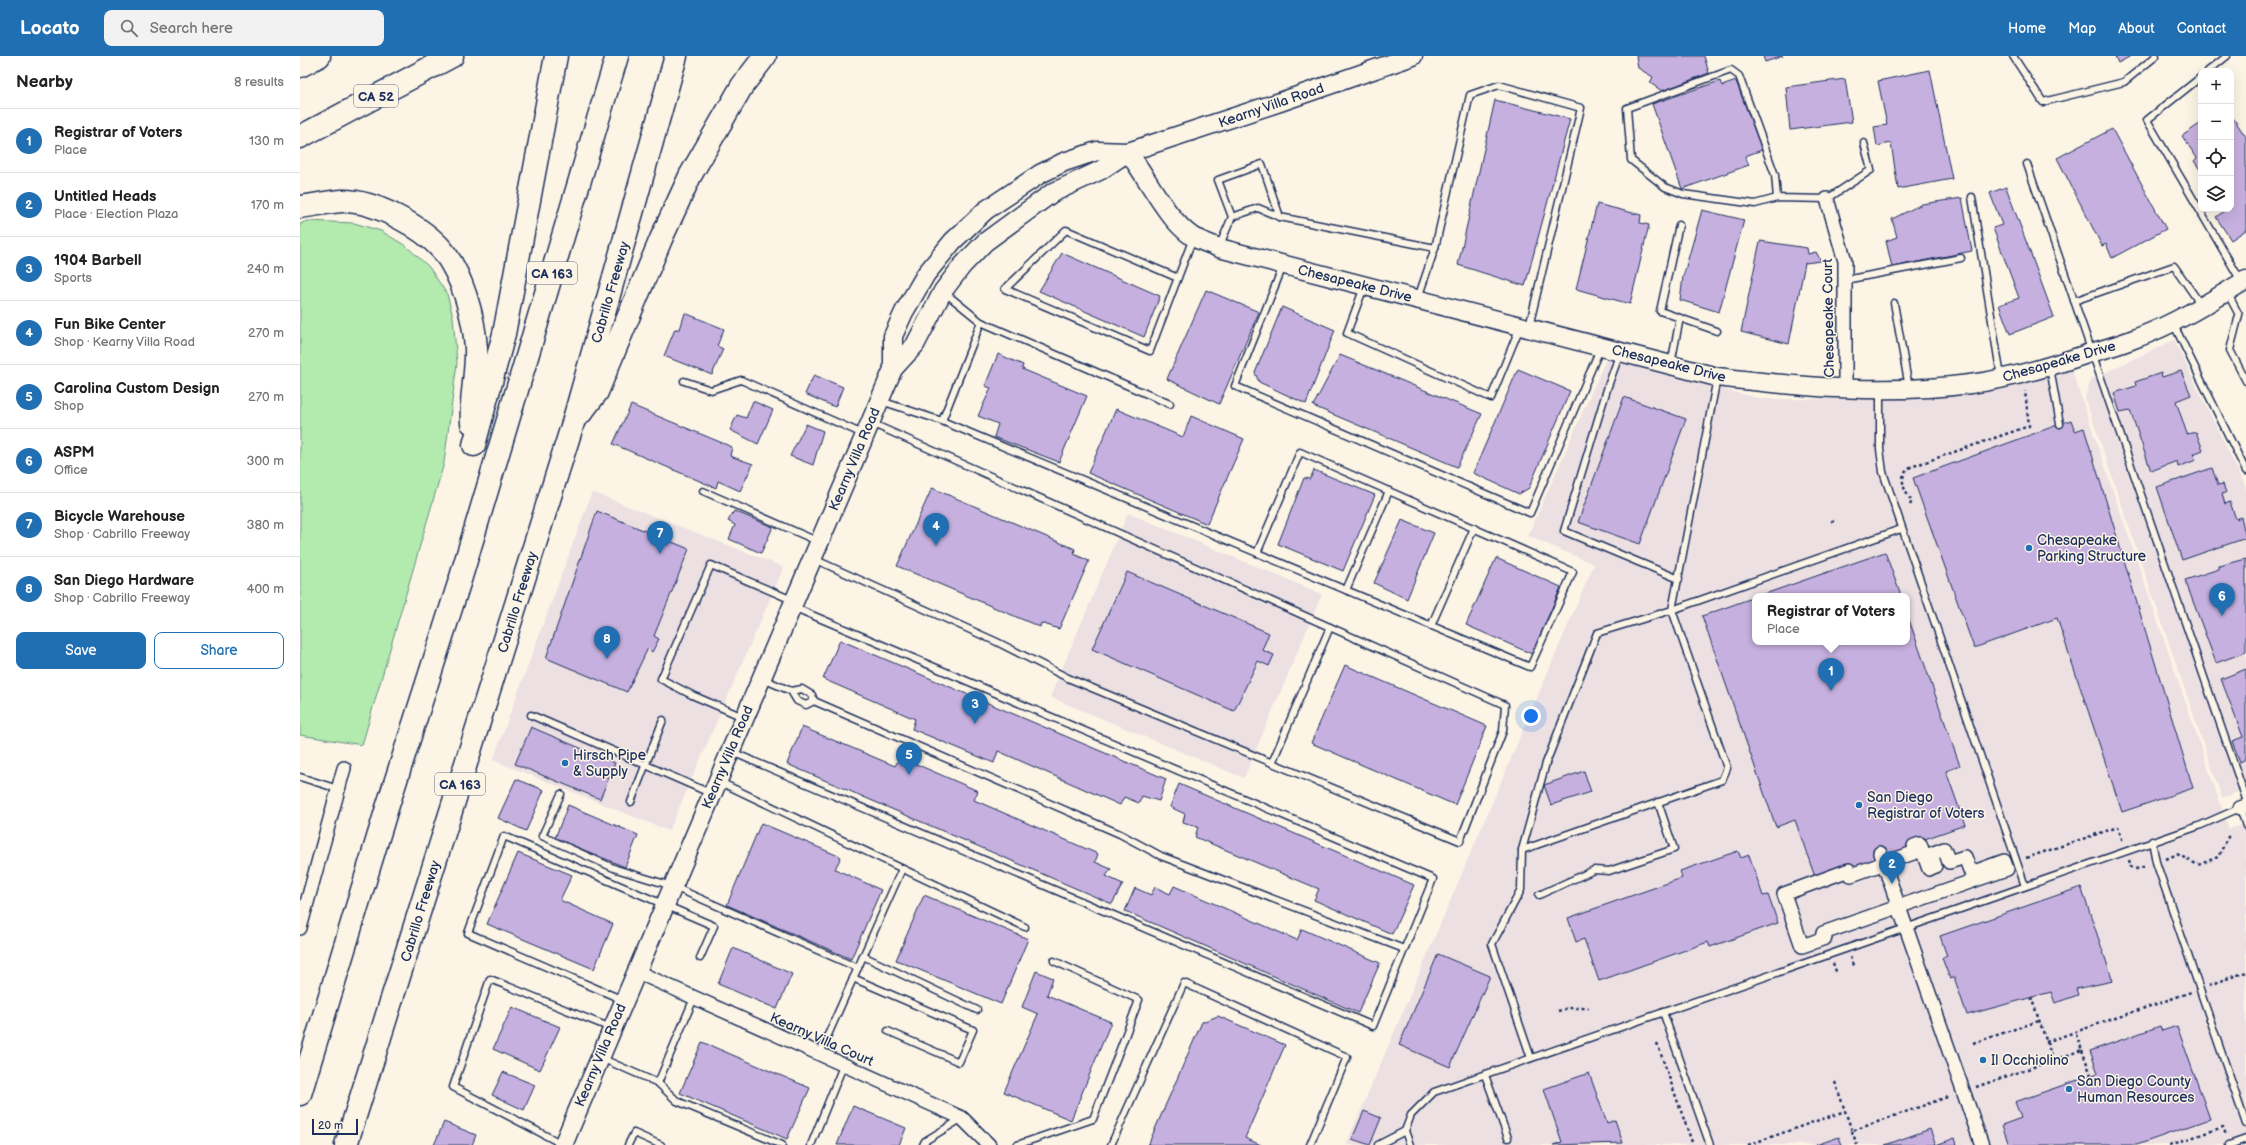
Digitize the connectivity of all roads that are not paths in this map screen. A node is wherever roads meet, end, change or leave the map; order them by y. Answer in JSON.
{"nodes":[{"id":1,"x":319,"y":56,"type":"edge"},
{"id":2,"x":452,"y":56,"type":"edge"},
{"id":3,"x":556,"y":56,"type":"edge"},
{"id":4,"x":676,"y":56,"type":"edge"},
{"id":5,"x":766,"y":56,"type":"edge"},
{"id":6,"x":1413,"y":56,"type":"edge"},
{"id":7,"x":2013,"y":56,"type":"edge"},
{"id":8,"x":2156,"y":56,"type":"edge"},
{"id":9,"x":2227,"y":56,"type":"edge"},
{"id":10,"x":616,"y":60,"type":"edge"},
{"id":11,"x":300,"y":66,"type":"edge"},
{"id":12,"x":2212,"y":68,"type":"edge"},
{"id":13,"x":2198,"y":79,"type":"edge"},
{"id":14,"x":300,"y":137,"type":"edge"},
{"id":15,"x":1864,"y":143,"type":"dead end"},
{"id":16,"x":1128,"y":152,"type":"junction"},
{"id":17,"x":2027,"y":164,"type":"dead end"},
{"id":18,"x":1972,"y":197,"type":"dead end"},
{"id":19,"x":1777,"y":198,"type":"junction"},
{"id":20,"x":1827,"y":199,"type":"junction"},
{"id":21,"x":300,"y":207,"type":"edge"},
{"id":22,"x":1232,"y":217,"type":"junction"},
{"id":23,"x":1280,"y":217,"type":"junction"},
{"id":24,"x":1679,"y":226,"type":"dead end"},
{"id":25,"x":1193,"y":236,"type":"junction"},
{"id":26,"x":1219,"y":248,"type":"junction"},
{"id":27,"x":1435,"y":248,"type":"junction"},
{"id":28,"x":1961,"y":258,"type":"dead end"},
{"id":29,"x":1284,"y":265,"type":"junction"},
{"id":30,"x":1178,"y":278,"type":"junction"},
{"id":31,"x":1845,"y":280,"type":"junction"},
{"id":32,"x":2244,"y":282,"type":"edge"},
{"id":33,"x":1365,"y":285,"type":"junction"},
{"id":34,"x":943,"y":291,"type":"junction"},
{"id":35,"x":2227,"y":292,"type":"junction"},
{"id":36,"x":1417,"y":299,"type":"junction"},
{"id":37,"x":2074,"y":301,"type":"junction"},
{"id":38,"x":1894,"y":303,"type":"dead end"},
{"id":39,"x":2202,"y":306,"type":"junction"},
{"id":40,"x":1680,"y":318,"type":"junction"},
{"id":41,"x":981,"y":322,"type":"junction"},
{"id":42,"x":2173,"y":322,"type":"junction"},
{"id":43,"x":1525,"y":326,"type":"junction"},
{"id":44,"x":1717,"y":331,"type":"dead end"},
{"id":45,"x":1601,"y":346,"type":"junction"},
{"id":46,"x":1621,"y":351,"type":"junction"},
{"id":47,"x":2092,"y":353,"type":"junction"},
{"id":48,"x":1671,"y":364,"type":"junction"},
{"id":49,"x":2049,"y":366,"type":"junction"},
{"id":50,"x":893,"y":369,"type":"junction"},
{"id":51,"x":1717,"y":377,"type":"junction"},
{"id":52,"x":2001,"y":378,"type":"junction"},
{"id":53,"x":684,"y":381,"type":"dead end"},
{"id":54,"x":2246,"y":381,"type":"edge"},
{"id":55,"x":1909,"y":389,"type":"junction"},
{"id":56,"x":1845,"y":390,"type":"junction"},
{"id":57,"x":1880,"y":390,"type":"junction"},
{"id":58,"x":879,"y":401,"type":"junction"},
{"id":59,"x":1170,"y":404,"type":"dead end"},
{"id":60,"x":942,"y":421,"type":"junction"},
{"id":61,"x":573,"y":423,"type":"junction"},
{"id":62,"x":2060,"y":424,"type":"dead end"},
{"id":63,"x":867,"y":429,"type":"junction"},
{"id":64,"x":474,"y":445,"type":"junction"},
{"id":65,"x":2246,"y":471,"type":"edge"},
{"id":66,"x":489,"y":481,"type":"junction"},
{"id":67,"x":703,"y":491,"type":"dead end"},
{"id":68,"x":1389,"y":491,"type":"junction"},
{"id":69,"x":1474,"y":528,"type":"junction"},
{"id":70,"x":1901,"y":529,"type":"junction"},
{"id":71,"x":815,"y":550,"type":"junction"},
{"id":72,"x":1257,"y":553,"type":"junction"},
{"id":73,"x":1679,"y":579,"type":"junction"},
{"id":74,"x":1346,"y":590,"type":"junction"},
{"id":75,"x":793,"y":603,"type":"junction"},
{"id":76,"x":1672,"y":610,"type":"junction"},
{"id":77,"x":1431,"y":626,"type":"junction"},
{"id":78,"x":1330,"y":627,"type":"junction"},
{"id":79,"x":760,"y":678,"type":"junction"},
{"id":80,"x":791,"y":691,"type":"junction"},
{"id":81,"x":814,"y":701,"type":"junction"},
{"id":82,"x":531,"y":714,"type":"dead end"},
{"id":83,"x":744,"y":717,"type":"junction"},
{"id":84,"x":662,"y":720,"type":"dead end"},
{"id":85,"x":730,"y":750,"type":"junction"},
{"id":86,"x":1272,"y":763,"type":"junction"},
{"id":87,"x":645,"y":765,"type":"junction"},
{"id":88,"x":344,"y":768,"type":"dead end"},
{"id":89,"x":300,"y":777,"type":"edge"},
{"id":90,"x":714,"y":787,"type":"junction"},
{"id":91,"x":338,"y":789,"type":"junction"},
{"id":92,"x":560,"y":794,"type":"dead end"},
{"id":93,"x":631,"y":802,"type":"dead end"},
{"id":94,"x":1658,"y":802,"type":"junction"},
{"id":95,"x":2244,"y":804,"type":"edge"},
{"id":96,"x":2246,"y":826,"type":"edge"},
{"id":97,"x":2152,"y":841,"type":"junction"},
{"id":98,"x":1522,"y":850,"type":"junction"},
{"id":99,"x":1882,"y":858,"type":"junction"},
{"id":100,"x":902,"y":869,"type":"junction"},
{"id":101,"x":672,"y":886,"type":"junction"},
{"id":102,"x":2025,"y":886,"type":"junction"},
{"id":103,"x":1540,"y":895,"type":"dead end"},
{"id":104,"x":664,"y":904,"type":"junction"},
{"id":105,"x":1899,"y":907,"type":"junction"},
{"id":106,"x":1025,"y":927,"type":"dead end"},
{"id":107,"x":1906,"y":927,"type":"junction"},
{"id":108,"x":300,"y":928,"type":"edge"},
{"id":109,"x":1404,"y":949,"type":"junction"},
{"id":110,"x":863,"y":956,"type":"junction"},
{"id":111,"x":700,"y":958,"type":"dead end"},
{"id":112,"x":1054,"y":961,"type":"dead end"},
{"id":113,"x":858,"y":968,"type":"junction"},
{"id":114,"x":635,"y":971,"type":"junction"},
{"id":115,"x":853,"y":978,"type":"junction"},
{"id":116,"x":694,"y":998,"type":"junction"},
{"id":117,"x":623,"y":1000,"type":"junction"},
{"id":118,"x":977,"y":1010,"type":"dead end"},
{"id":119,"x":1663,"y":1012,"type":"junction"},
{"id":120,"x":611,"y":1028,"type":"junction"},
{"id":121,"x":888,"y":1031,"type":"dead end"},
{"id":122,"x":819,"y":1055,"type":"junction"},
{"id":123,"x":600,"y":1057,"type":"junction"},
{"id":124,"x":1531,"y":1058,"type":"junction"},
{"id":125,"x":844,"y":1066,"type":"junction"},
{"id":126,"x":1484,"y":1075,"type":"junction"},
{"id":127,"x":658,"y":1083,"type":"junction"},
{"id":128,"x":300,"y":1094,"type":"edge"},
{"id":129,"x":962,"y":1118,"type":"junction"},
{"id":130,"x":2246,"y":1124,"type":"edge"},
{"id":131,"x":1405,"y":1131,"type":"junction"},
{"id":132,"x":1508,"y":1138,"type":"dead end"},
{"id":133,"x":2244,"y":1141,"type":"edge"},
{"id":134,"x":346,"y":1145,"type":"edge"},
{"id":135,"x":563,"y":1145,"type":"edge"},
{"id":136,"x":628,"y":1145,"type":"edge"},
{"id":137,"x":661,"y":1145,"type":"edge"},
{"id":138,"x":782,"y":1145,"type":"edge"},
{"id":139,"x":811,"y":1145,"type":"edge"},
{"id":140,"x":923,"y":1145,"type":"edge"},
{"id":141,"x":989,"y":1145,"type":"edge"},
{"id":142,"x":1017,"y":1145,"type":"edge"},
{"id":143,"x":1111,"y":1145,"type":"edge"},
{"id":144,"x":1310,"y":1145,"type":"edge"},
{"id":145,"x":1378,"y":1145,"type":"edge"},
{"id":146,"x":1410,"y":1145,"type":"edge"},
{"id":147,"x":1710,"y":1145,"type":"edge"},
{"id":148,"x":1982,"y":1145,"type":"edge"},
{"id":149,"x":2228,"y":1145,"type":"edge"}],
"edges":[{"from":1,"to":11,"type":"highway"},
{"from":2,"to":14,"type":"highway","number":"CA 52"},
{"from":3,"to":64,"type":"highway"},
{"from":4,"to":61,"type":"highway","name":"Cabrillo Freeway","number":"CA 163"},
{"from":5,"to":61,"type":"highway"},
{"from":6,"to":16,"type":"main road","name":"Kearny Villa Road"},
{"from":7,"to":8,"type":"lane"},
{"from":9,"to":12,"type":"lane"},
{"from":10,"to":66,"type":"highway","number":"CA 163"},
{"from":13,"to":32,"type":"lane"},
{"from":15,"to":20,"type":"lane"},
{"from":16,"to":25,"type":"main road","name":"Chesapeake Drive"},
{"from":16,"to":34,"type":"main road","name":"Kearny Villa Road"},
{"from":16,"to":50,"type":"main road","name":"Kearny Villa Road"},
{"from":17,"to":37,"type":"lane"},
{"from":18,"to":52,"type":"lane"},
{"from":19,"to":19,"type":"lane"},
{"from":19,"to":20,"type":"lane"},
{"from":20,"to":31,"type":"street","name":"Chesapeake Court"},
{"from":21,"to":64,"type":"highway"},
{"from":22,"to":23,"type":"lane"},
{"from":22,"to":23,"type":"lane"},
{"from":22,"to":26,"type":"lane"},
{"from":23,"to":27,"type":"lane"},
{"from":24,"to":40,"type":"lane"},
{"from":25,"to":26,"type":"main road","name":"Chesapeake Drive"},
{"from":25,"to":30,"type":"lane"},
{"from":26,"to":29,"type":"main road","name":"Chesapeake Drive"},
{"from":27,"to":36,"type":"lane"},
{"from":27,"to":43,"type":"lane"},
{"from":28,"to":31,"type":"lane"},
{"from":29,"to":33,"type":"main road","name":"Chesapeake Drive"},
{"from":29,"to":45,"type":"lane"},
{"from":30,"to":30,"type":"lane"},
{"from":31,"to":56,"type":"street","name":"Chesapeake Court"},
{"from":32,"to":35,"type":"main road","name":"Chesapeake Drive"},
{"from":33,"to":36,"type":"main road","name":"Chesapeake Drive"},
{"from":33,"to":43,"type":"lane"},
{"from":34,"to":41,"type":"lane"},
{"from":34,"to":50,"type":"main road","name":"Kearny Villa Road"},
{"from":35,"to":39,"type":"main road","name":"Chesapeake Drive"},
{"from":35,"to":54,"type":"lane"},
{"from":36,"to":43,"type":"main road","name":"Chesapeake Drive"},
{"from":37,"to":39,"type":"lane"},
{"from":37,"to":47,"type":"lane"},
{"from":38,"to":55,"type":"lane"},
{"from":39,"to":42,"type":"main road","name":"Chesapeake Drive"},
{"from":40,"to":44,"type":"lane"},
{"from":40,"to":48,"type":"lane"},
{"from":41,"to":59,"type":"lane"},
{"from":41,"to":60,"type":"lane"},
{"from":42,"to":47,"type":"main road","name":"Chesapeake Drive"},
{"from":42,"to":65,"type":"lane"},
{"from":43,"to":45,"type":"main road","name":"Chesapeake Drive"},
{"from":45,"to":46,"type":"main road","name":"Chesapeake Drive"},
{"from":46,"to":48,"type":"main road","name":"Chesapeake Drive"},
{"from":46,"to":73,"type":"lane"},
{"from":47,"to":49,"type":"main road","name":"Chesapeake Drive"},
{"from":47,"to":95,"type":"lane"},
{"from":48,"to":51,"type":"main road","name":"Chesapeake Drive"},
{"from":49,"to":52,"type":"main road","name":"Chesapeake Drive"},
{"from":49,"to":62,"type":"lane"},
{"from":50,"to":58,"type":"main road","name":"Kearny Villa Road"},
{"from":51,"to":56,"type":"main road","name":"Chesapeake Drive"},
{"from":51,"to":73,"type":"lane"},
{"from":52,"to":55,"type":"main road","name":"Chesapeake Drive"},
{"from":53,"to":63,"type":"lane"},
{"from":55,"to":57,"type":"main road","name":"Chesapeake Drive"},
{"from":56,"to":57,"type":"main road","name":"Chesapeake Drive"},
{"from":57,"to":70,"type":"lane"},
{"from":58,"to":60,"type":"lane"},
{"from":58,"to":63,"type":"main road","name":"Kearny Villa Road"},
{"from":60,"to":72,"type":"lane"},
{"from":61,"to":134,"type":"highway","name":"Cabrillo Freeway","number":"CA 163"},
{"from":63,"to":71,"type":"main road","name":"Kearny Villa Road"},
{"from":63,"to":78,"type":"lane"},
{"from":64,"to":66,"type":"highway"},
{"from":66,"to":128,"type":"highway","number":"CA 163"},
{"from":67,"to":71,"type":"lane"},
{"from":68,"to":69,"type":"lane"},
{"from":68,"to":72,"type":"lane"},
{"from":68,"to":74,"type":"lane"},
{"from":69,"to":77,"type":"lane"},
{"from":69,"to":77,"type":"lane"},
{"from":70,"to":76,"type":"lane"},
{"from":70,"to":102,"type":"lane"},
{"from":71,"to":75,"type":"main road","name":"Kearny Villa Road"},
{"from":71,"to":86,"type":"lane"},
{"from":72,"to":74,"type":"lane"},
{"from":73,"to":76,"type":"lane"},
{"from":74,"to":77,"type":"lane"},
{"from":75,"to":79,"type":"main road","name":"Kearny Villa Road"},
{"from":75,"to":83,"type":"lane"},
{"from":75,"to":109,"type":"lane"},
{"from":76,"to":94,"type":"lane"},
{"from":76,"to":98,"type":"lane"},
{"from":78,"to":86,"type":"lane"},
{"from":78,"to":86,"type":"lane"},
{"from":79,"to":80,"type":"lane"},
{"from":79,"to":83,"type":"main road","name":"Kearny Villa Road"},
{"from":80,"to":81,"type":"lane"},
{"from":80,"to":81,"type":"lane"},
{"from":81,"to":109,"type":"lane"},
{"from":82,"to":87,"type":"lane"},
{"from":83,"to":85,"type":"main road","name":"Kearny Villa Road"},
{"from":84,"to":87,"type":"lane"},
{"from":85,"to":90,"type":"main road","name":"Kearny Villa Road"},
{"from":85,"to":109,"type":"lane"},
{"from":87,"to":90,"type":"lane"},
{"from":87,"to":93,"type":"lane"},
{"from":88,"to":91,"type":"street"},
{"from":89,"to":91,"type":"lane"},
{"from":90,"to":100,"type":"lane"},
{"from":90,"to":101,"type":"main road","name":"Kearny Villa Road"},
{"from":91,"to":108,"type":"street"},
{"from":92,"to":101,"type":"lane"},
{"from":94,"to":98,"type":"lane"},
{"from":94,"to":103,"type":"lane"},
{"from":95,"to":96,"type":"lane"},
{"from":95,"to":97,"type":"lane"},
{"from":97,"to":102,"type":"lane"},
{"from":97,"to":130,"type":"lane"},
{"from":98,"to":124,"type":"lane"},
{"from":99,"to":105,"type":"street"},
{"from":99,"to":105,"type":"street"},
{"from":99,"to":105,"type":"street"},
{"from":100,"to":106,"type":"lane"},
{"from":100,"to":110,"type":"lane"},
{"from":101,"to":104,"type":"main road","name":"Kearny Villa Road"},
{"from":101,"to":113,"type":"lane"},
{"from":102,"to":107,"type":"lane"},
{"from":104,"to":111,"type":"lane"},
{"from":104,"to":114,"type":"main road","name":"Kearny Villa Road"},
{"from":104,"to":117,"type":"lane"},
{"from":105,"to":107,"type":"street"},
{"from":107,"to":119,"type":"lane"},
{"from":107,"to":148,"type":"street"},
{"from":110,"to":113,"type":"lane"},
{"from":110,"to":118,"type":"lane"},
{"from":112,"to":142,"type":"lane"},
{"from":113,"to":115,"type":"lane"},
{"from":114,"to":116,"type":"street","name":"Kearny Villa Court"},
{"from":114,"to":117,"type":"main road","name":"Kearny Villa Road"},
{"from":115,"to":121,"type":"lane"},
{"from":115,"to":122,"type":"lane"},
{"from":116,"to":122,"type":"street","name":"Kearny Villa Court"},
{"from":116,"to":127,"type":"lane"},
{"from":117,"to":120,"type":"main road","name":"Kearny Villa Road"},
{"from":119,"to":124,"type":"lane"},
{"from":119,"to":147,"type":"lane"},
{"from":120,"to":123,"type":"main road","name":"Kearny Villa Road"},
{"from":120,"to":135,"type":"lane"},
{"from":122,"to":125,"type":"street","name":"Kearny Villa Court"},
{"from":123,"to":127,"type":"lane"},
{"from":123,"to":135,"type":"main road","name":"Kearny Villa Road"},
{"from":124,"to":126,"type":"lane"},
{"from":125,"to":129,"type":"street","name":"Kearny Villa Court"},
{"from":125,"to":139,"type":"lane"},
{"from":126,"to":131,"type":"lane"},
{"from":126,"to":132,"type":"lane"},
{"from":127,"to":138,"type":"lane"},
{"from":129,"to":140,"type":"lane"},
{"from":129,"to":141,"type":"street","name":"Kearny Villa Court"},
{"from":131,"to":145,"type":"lane"},
{"from":131,"to":146,"type":"lane"},
{"from":133,"to":149,"type":"lane"},
{"from":136,"to":137,"type":"lane"},
{"from":143,"to":144,"type":"lane"}]}
